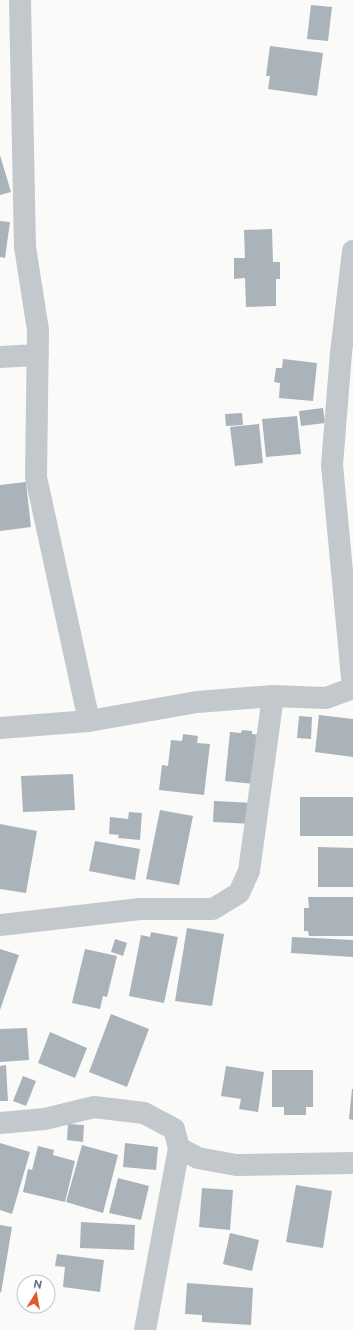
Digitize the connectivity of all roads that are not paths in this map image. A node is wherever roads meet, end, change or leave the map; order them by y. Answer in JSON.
{"nodes":[{"id":1,"x":20,"y":0,"type":"edge"},
{"id":2,"x":353,"y":251,"type":"edge"},
{"id":3,"x":38,"y":355,"type":"junction"},
{"id":4,"x":0,"y":357,"type":"edge"},
{"id":5,"x":353,"y":688,"type":"edge"},
{"id":6,"x":273,"y":696,"type":"junction"},
{"id":7,"x":88,"y":721,"type":"junction"},
{"id":8,"x":0,"y":728,"type":"edge"},
{"id":9,"x":0,"y":925,"type":"edge"},
{"id":10,"x":0,"y":1123,"type":"edge"},
{"id":11,"x":179,"y":1148,"type":"junction"},
{"id":12,"x":353,"y":1163,"type":"edge"},
{"id":13,"x":145,"y":1330,"type":"edge"}],
"edges":[{"from":1,"to":3,"type":"street"},
{"from":2,"to":5,"type":"street"},
{"from":3,"to":4,"type":"street"},
{"from":3,"to":7,"type":"street"},
{"from":5,"to":6,"type":"street"},
{"from":6,"to":7,"type":"street"},
{"from":6,"to":9,"type":"street"},
{"from":7,"to":8,"type":"street"},
{"from":10,"to":11,"type":"street"},
{"from":11,"to":12,"type":"street"},
{"from":11,"to":13,"type":"street"}]}
